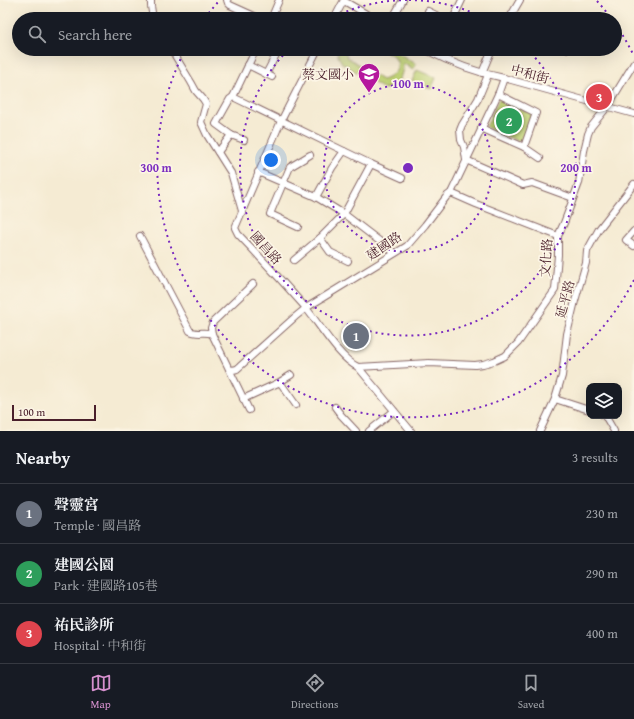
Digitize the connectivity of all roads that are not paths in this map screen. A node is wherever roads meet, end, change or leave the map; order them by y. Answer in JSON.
{"nodes":[{"id":1,"x":151,"y":0,"type":"edge"},
{"id":2,"x":279,"y":0,"type":"edge"},
{"id":3,"x":344,"y":0,"type":"edge"},
{"id":4,"x":403,"y":0,"type":"edge"},
{"id":5,"x":462,"y":0,"type":"edge"},
{"id":6,"x":520,"y":0,"type":"edge"},
{"id":7,"x":228,"y":2,"type":"edge"},
{"id":8,"x":152,"y":12,"type":"edge"},
{"id":9,"x":248,"y":12,"type":"edge"},
{"id":10,"x":274,"y":12,"type":"edge"},
{"id":11,"x":338,"y":12,"type":"edge"},
{"id":12,"x":364,"y":12,"type":"edge"},
{"id":13,"x":396,"y":12,"type":"edge"},
{"id":14,"x":456,"y":12,"type":"edge"},
{"id":15,"x":513,"y":12,"type":"edge"},
{"id":16,"x":175,"y":56,"type":"edge"},
{"id":17,"x":252,"y":56,"type":"edge"},
{"id":18,"x":275,"y":56,"type":"edge"},
{"id":19,"x":314,"y":56,"type":"edge"},
{"id":20,"x":445,"y":56,"type":"edge"},
{"id":21,"x":490,"y":56,"type":"edge"},
{"id":22,"x":634,"y":63,"type":"edge"},
{"id":23,"x":248,"y":65,"type":"junction"},
{"id":24,"x":266,"y":74,"type":"junction"},
{"id":25,"x":485,"y":74,"type":"junction"},
{"id":26,"x":272,"y":77,"type":"dead end"},
{"id":27,"x":504,"y":78,"type":"junction"},
{"id":28,"x":498,"y":94,"type":"junction"},
{"id":29,"x":233,"y":97,"type":"junction"},
{"id":30,"x":608,"y":106,"type":"junction"},
{"id":31,"x":634,"y":114,"type":"edge"},
{"id":32,"x":281,"y":121,"type":"junction"},
{"id":33,"x":482,"y":128,"type":"junction"},
{"id":34,"x":231,"y":135,"type":"junction"},
{"id":35,"x":244,"y":140,"type":"dead end"},
{"id":36,"x":524,"y":147,"type":"junction"},
{"id":37,"x":344,"y":151,"type":"junction"},
{"id":38,"x":218,"y":152,"type":"junction"},
{"id":39,"x":310,"y":155,"type":"dead end"},
{"id":40,"x":540,"y":158,"type":"dead end"},
{"id":41,"x":466,"y":160,"type":"junction"},
{"id":42,"x":371,"y":164,"type":"junction"},
{"id":43,"x":258,"y":172,"type":"junction"},
{"id":44,"x":402,"y":178,"type":"dead end"},
{"id":45,"x":284,"y":183,"type":"junction"},
{"id":46,"x":634,"y":184,"type":"edge"},
{"id":47,"x":451,"y":193,"type":"junction"},
{"id":48,"x":316,"y":197,"type":"junction"},
{"id":49,"x":573,"y":198,"type":"junction"},
{"id":50,"x":242,"y":211,"type":"junction"},
{"id":51,"x":344,"y":214,"type":"junction"},
{"id":52,"x":298,"y":227,"type":"dead end"},
{"id":53,"x":634,"y":231,"type":"edge"},
{"id":54,"x":140,"y":236,"type":"dead end"},
{"id":55,"x":558,"y":236,"type":"junction"},
{"id":56,"x":320,"y":238,"type":"junction"},
{"id":57,"x":634,"y":246,"type":"edge"},
{"id":58,"x":395,"y":253,"type":"junction"},
{"id":59,"x":294,"y":260,"type":"dead end"},
{"id":60,"x":348,"y":261,"type":"dead end"},
{"id":61,"x":253,"y":284,"type":"dead end"},
{"id":62,"x":306,"y":308,"type":"junction"},
{"id":63,"x":212,"y":334,"type":"junction"},
{"id":64,"x":358,"y":367,"type":"junction"},
{"id":65,"x":229,"y":369,"type":"junction"},
{"id":66,"x":291,"y":374,"type":"dead end"},
{"id":67,"x":278,"y":382,"type":"junction"},
{"id":68,"x":243,"y":399,"type":"junction"},
{"id":69,"x":555,"y":399,"type":"junction"},
{"id":70,"x":296,"y":405,"type":"dead end"},
{"id":71,"x":335,"y":407,"type":"dead end"},
{"id":72,"x":586,"y":409,"type":"edge"},
{"id":73,"x":249,"y":410,"type":"dead end"},
{"id":74,"x":394,"y":411,"type":"junction"},
{"id":75,"x":607,"y":419,"type":"edge"},
{"id":76,"x":356,"y":431,"type":"edge"},
{"id":77,"x":369,"y":431,"type":"edge"},
{"id":78,"x":411,"y":431,"type":"edge"},
{"id":79,"x":540,"y":431,"type":"edge"},
{"id":80,"x":614,"y":431,"type":"edge"}],
"edges":[{"from":1,"to":8,"type":"street"},
{"from":2,"to":10,"type":"street"},
{"from":3,"to":11,"type":"street"},
{"from":3,"to":12,"type":"street"},
{"from":4,"to":13,"type":"street"},
{"from":5,"to":14,"type":"street"},
{"from":6,"to":15,"type":"street"},
{"from":7,"to":9,"type":"street"},
{"from":16,"to":38,"type":"street"},
{"from":17,"to":23,"type":"street"},
{"from":18,"to":24,"type":"street"},
{"from":19,"to":32,"type":"street","name":"國昌路"},
{"from":20,"to":25,"type":"street","name":"中和街"},
{"from":21,"to":25,"type":"street"},
{"from":22,"to":30,"type":"street","name":"文化路"},
{"from":23,"to":24,"type":"street"},
{"from":23,"to":29,"type":"street"},
{"from":24,"to":26,"type":"street"},
{"from":25,"to":27,"type":"street","name":"中和街"},
{"from":25,"to":41,"type":"street"},
{"from":27,"to":28,"type":"street","name":"建國路"},
{"from":27,"to":30,"type":"street","name":"中和街"},
{"from":28,"to":33,"type":"street","name":"建國路"},
{"from":28,"to":36,"type":"street"},
{"from":29,"to":32,"type":"street"},
{"from":29,"to":34,"type":"street"},
{"from":30,"to":31,"type":"street","name":"中和街"},
{"from":30,"to":49,"type":"street","name":"文化路"},
{"from":32,"to":37,"type":"street"},
{"from":32,"to":43,"type":"street","name":"國昌路"},
{"from":33,"to":36,"type":"street"},
{"from":33,"to":41,"type":"street","name":"建國路"},
{"from":34,"to":35,"type":"street"},
{"from":34,"to":38,"type":"street"},
{"from":36,"to":40,"type":"street"},
{"from":37,"to":42,"type":"street"},
{"from":37,"to":48,"type":"street"},
{"from":38,"to":50,"type":"street"},
{"from":39,"to":45,"type":"street"},
{"from":41,"to":47,"type":"street","name":"建國路"},
{"from":41,"to":49,"type":"street"},
{"from":42,"to":44,"type":"street"},
{"from":42,"to":51,"type":"street"},
{"from":43,"to":45,"type":"street"},
{"from":43,"to":50,"type":"street","name":"國昌路"},
{"from":45,"to":48,"type":"street"},
{"from":45,"to":52,"type":"street"},
{"from":46,"to":69,"type":"street","name":"延平路"},
{"from":47,"to":55,"type":"street"},
{"from":47,"to":58,"type":"street","name":"建國路"},
{"from":48,"to":51,"type":"street"},
{"from":49,"to":55,"type":"street","name":"文化路"},
{"from":50,"to":62,"type":"street","name":"國昌路"},
{"from":51,"to":56,"type":"street"},
{"from":51,"to":58,"type":"street"},
{"from":53,"to":57,"type":"street"},
{"from":54,"to":63,"type":"street"},
{"from":55,"to":64,"type":"street","name":"文化路"},
{"from":56,"to":59,"type":"street"},
{"from":56,"to":60,"type":"street"},
{"from":58,"to":62,"type":"street","name":"建國路"},
{"from":61,"to":63,"type":"street"},
{"from":62,"to":64,"type":"street","name":"國昌路"},
{"from":62,"to":65,"type":"street","name":"建國路"},
{"from":63,"to":65,"type":"street"},
{"from":64,"to":74,"type":"street","name":"國昌路"},
{"from":65,"to":68,"type":"street"},
{"from":66,"to":67,"type":"street"},
{"from":67,"to":68,"type":"street"},
{"from":67,"to":70,"type":"street"},
{"from":68,"to":73,"type":"street"},
{"from":69,"to":72,"type":"street"},
{"from":69,"to":79,"type":"street","name":"延平路"},
{"from":71,"to":76,"type":"street"},
{"from":74,"to":77,"type":"street"},
{"from":74,"to":78,"type":"street","name":"國昌路"},
{"from":75,"to":80,"type":"street"}]}
